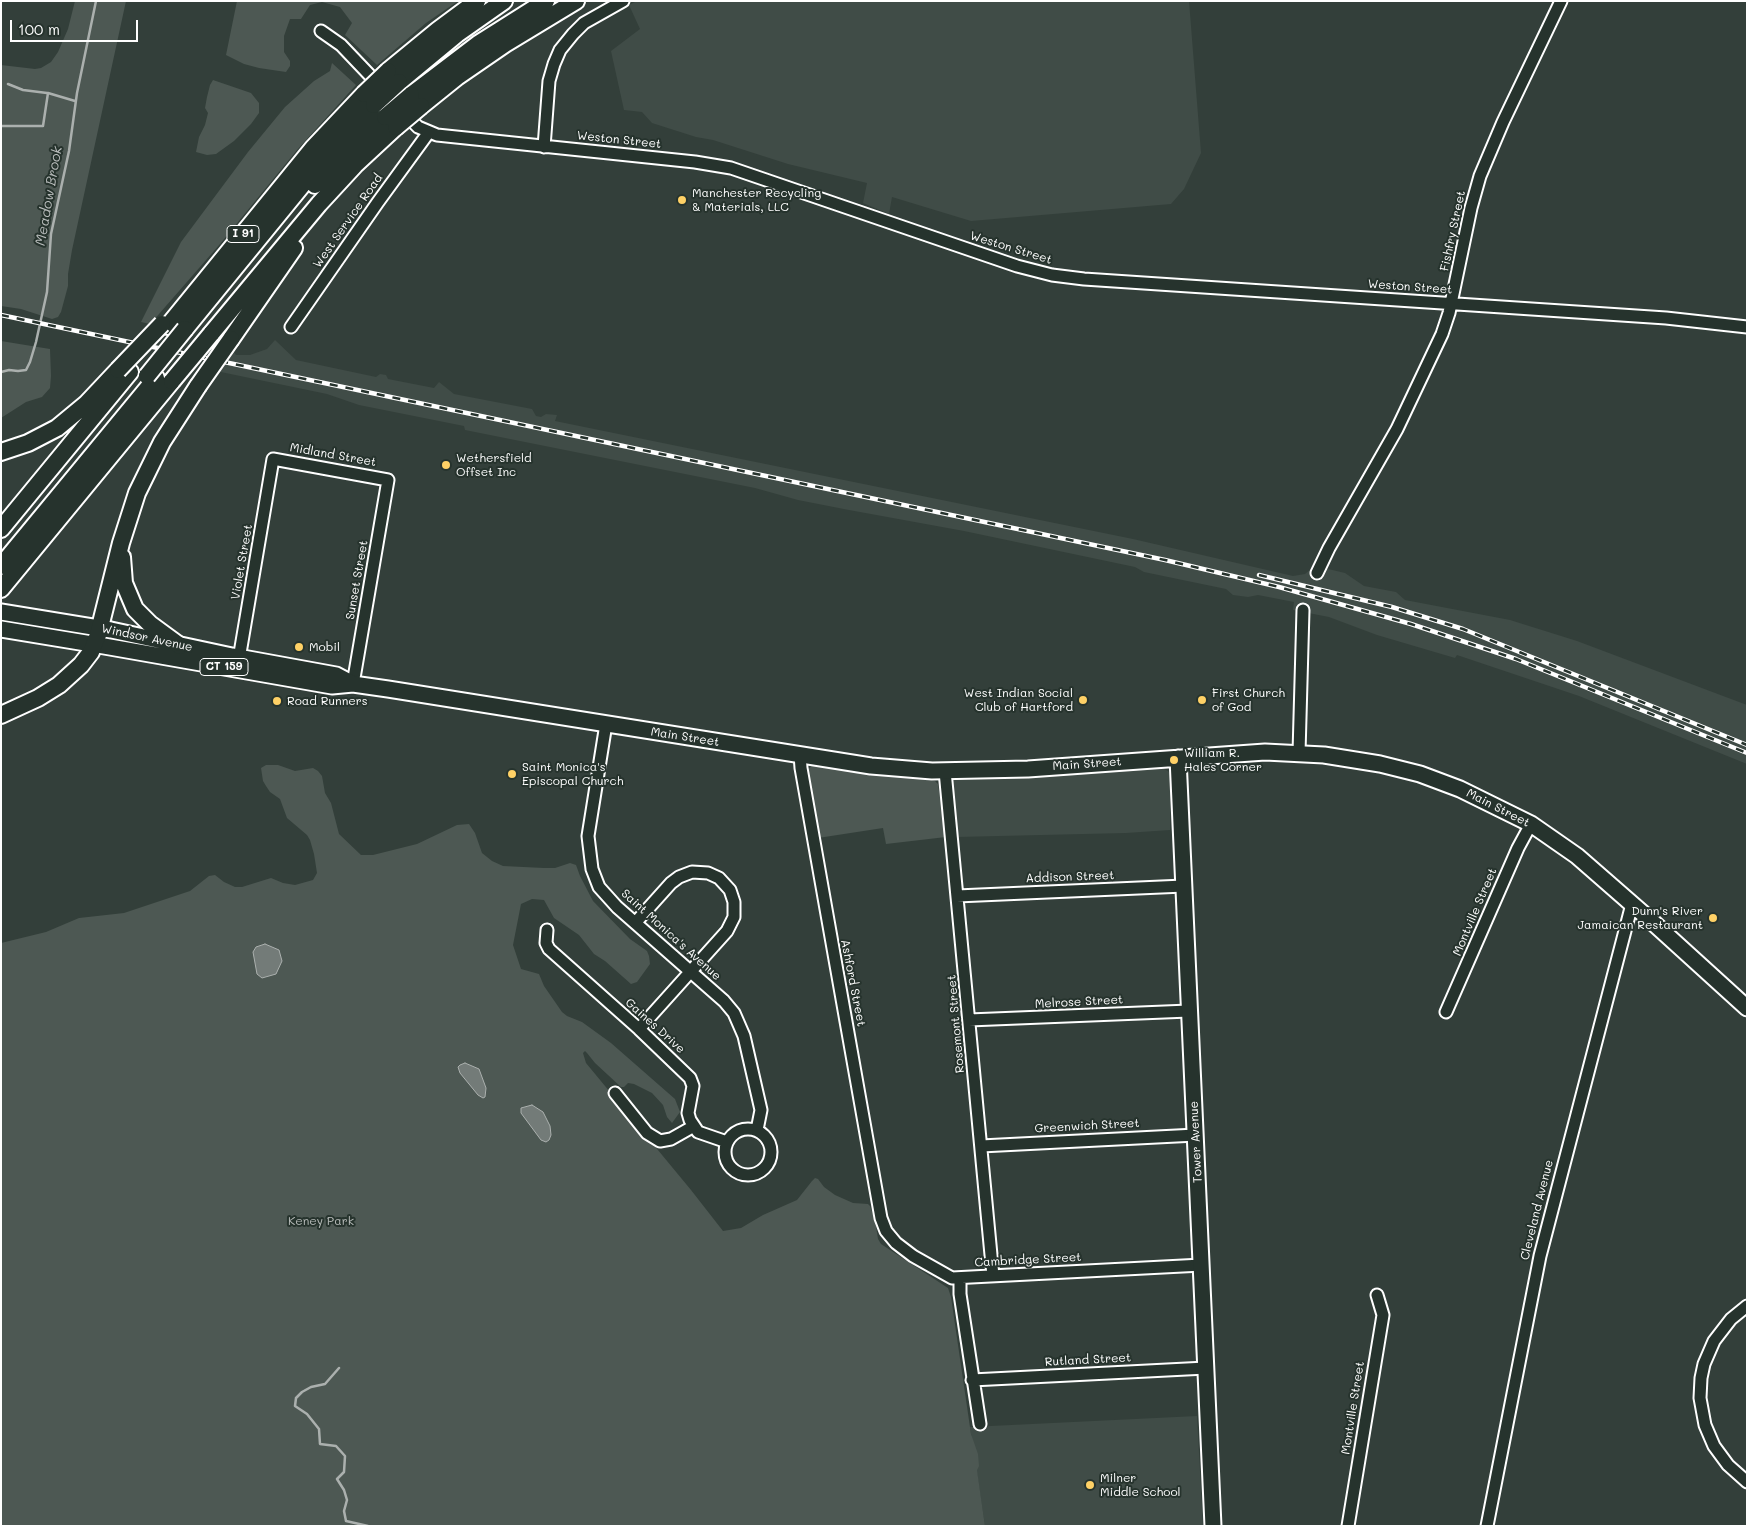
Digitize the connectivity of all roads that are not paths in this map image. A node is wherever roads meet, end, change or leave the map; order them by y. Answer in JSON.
{"nodes":[{"id":1,"x":477,"y":1,"type":"edge"},
{"id":2,"x":504,"y":1,"type":"edge"},
{"id":3,"x":546,"y":1,"type":"edge"},
{"id":4,"x":576,"y":1,"type":"edge"},
{"id":5,"x":623,"y":1,"type":"edge"},
{"id":6,"x":1561,"y":1,"type":"edge"},
{"id":7,"x":321,"y":31,"type":"dead end"},
{"id":8,"x":393,"y":76,"type":"junction"},
{"id":9,"x":416,"y":100,"type":"junction"},
{"id":10,"x":380,"y":111,"type":"junction"},
{"id":11,"x":429,"y":132,"type":"junction"},
{"id":12,"x":544,"y":146,"type":"junction"},
{"id":13,"x":319,"y":204,"type":"junction"},
{"id":14,"x":1452,"y":304,"type":"junction"},
{"id":15,"x":292,"y":327,"type":"dead end"},
{"id":16,"x":1747,"y":327,"type":"edge"},
{"id":17,"x":124,"y":371,"type":"junction"},
{"id":18,"x":151,"y":377,"type":"junction"},
{"id":19,"x":1,"y":452,"type":"edge"},
{"id":20,"x":273,"y":458,"type":"joint"},
{"id":21,"x":388,"y":480,"type":"joint"},
{"id":22,"x":1,"y":529,"type":"edge"},
{"id":23,"x":125,"y":529,"type":"junction"},
{"id":24,"x":1,"y":553,"type":"edge"},
{"id":25,"x":1,"y":566,"type":"edge"},
{"id":26,"x":1317,"y":573,"type":"dead end"},
{"id":27,"x":1,"y":589,"type":"edge"},
{"id":28,"x":1303,"y":610,"type":"dead end"},
{"id":29,"x":1,"y":612,"type":"edge"},
{"id":30,"x":99,"y":628,"type":"junction"},
{"id":31,"x":1,"y":629,"type":"edge"},
{"id":32,"x":95,"y":644,"type":"junction"},
{"id":33,"x":179,"y":652,"type":"junction"},
{"id":34,"x":238,"y":664,"type":"junction"},
{"id":35,"x":353,"y":684,"type":"junction"},
{"id":36,"x":1,"y":715,"type":"edge"},
{"id":37,"x":606,"y":724,"type":"junction"},
{"id":38,"x":1299,"y":753,"type":"junction"},
{"id":39,"x":800,"y":754,"type":"junction"},
{"id":40,"x":1178,"y":758,"type":"junction"},
{"id":41,"x":945,"y":771,"type":"junction"},
{"id":42,"x":1531,"y":824,"type":"junction"},
{"id":43,"x":1184,"y":886,"type":"junction"},
{"id":44,"x":957,"y":896,"type":"junction"},
{"id":45,"x":1632,"y":904,"type":"junction"},
{"id":46,"x":636,"y":922,"type":"junction"},
{"id":47,"x":547,"y":930,"type":"dead end"},
{"id":48,"x":690,"y":971,"type":"junction"},
{"id":49,"x":1747,"y":1008,"type":"edge"},
{"id":50,"x":1189,"y":1011,"type":"junction"},
{"id":51,"x":1446,"y":1012,"type":"dead end"},
{"id":52,"x":969,"y":1020,"type":"junction"},
{"id":53,"x":639,"y":1029,"type":"junction"},
{"id":54,"x":615,"y":1093,"type":"dead end"},
{"id":55,"x":694,"y":1126,"type":"junction"},
{"id":56,"x":757,"y":1130,"type":"junction"},
{"id":57,"x":1196,"y":1135,"type":"junction"},
{"id":58,"x":727,"y":1142,"type":"junction"},
{"id":59,"x":981,"y":1146,"type":"junction"},
{"id":60,"x":881,"y":1218,"type":"joint"},
{"id":61,"x":1202,"y":1265,"type":"junction"},
{"id":62,"x":993,"y":1276,"type":"junction"},
{"id":63,"x":960,"y":1278,"type":"junction"},
{"id":64,"x":1377,"y":1295,"type":"dead end"},
{"id":65,"x":1747,"y":1306,"type":"edge"},
{"id":66,"x":1206,"y":1368,"type":"junction"},
{"id":67,"x":972,"y":1380,"type":"junction"},
{"id":68,"x":980,"y":1424,"type":"dead end"},
{"id":69,"x":1747,"y":1482,"type":"edge"},
{"id":70,"x":1213,"y":1526,"type":"edge"},
{"id":71,"x":1348,"y":1526,"type":"edge"},
{"id":72,"x":1487,"y":1526,"type":"edge"}],
"edges":[{"from":1,"to":8,"type":"highway"},
{"from":2,"to":8,"type":"highway"},
{"from":3,"to":9,"type":"highway"},
{"from":4,"to":9,"type":"highway","number":"I 91"},
{"from":5,"to":12,"type":"street"},
{"from":6,"to":14,"type":"street","name":"Fishfry Street"},
{"from":7,"to":11,"type":"street","name":"Weston Street"},
{"from":8,"to":10,"type":"highway","bridge":true},
{"from":9,"to":10,"type":"highway","number":"I 91","bridge":true},
{"from":10,"to":13,"type":"highway","number":"I 91"},
{"from":10,"to":17,"type":"highway","number":"I 91"},
{"from":10,"to":18,"type":"highway","bridge":true},
{"from":11,"to":12,"type":"street","name":"Weston Street"},
{"from":11,"to":15,"type":"street","name":"West Service Road"},
{"from":12,"to":14,"type":"street","name":"Weston Street"},
{"from":13,"to":23,"type":"highway","bridge":true},
{"from":13,"to":27,"type":"highway","number":"I 91","bridge":true},
{"from":14,"to":16,"type":"street","name":"Weston Street"},
{"from":14,"to":26,"type":"street","name":"Fishfry Street"},
{"from":17,"to":19,"type":"highway"},
{"from":17,"to":22,"type":"highway","number":"I 91"},
{"from":18,"to":24,"type":"highway"},
{"from":18,"to":25,"type":"highway"},
{"from":20,"to":21,"type":"street","name":"Midland Street"},
{"from":20,"to":34,"type":"street","name":"Violet Street"},
{"from":21,"to":35,"type":"street","name":"Sunset Street"},
{"from":23,"to":30,"type":"highway"},
{"from":23,"to":33,"type":"highway"},
{"from":28,"to":38,"type":"street"},
{"from":29,"to":30,"type":"main road","name":"Windsor Avenue","number":"CT 159"},
{"from":30,"to":32,"type":"highway"},
{"from":30,"to":33,"type":"main road","name":"Windsor Avenue","number":"CT 159"},
{"from":31,"to":32,"type":"main road","name":"Windsor Avenue","number":"CT 159"},
{"from":32,"to":33,"type":"main road","name":"Windsor Avenue","number":"CT 159"},
{"from":32,"to":36,"type":"highway"},
{"from":33,"to":34,"type":"main road","name":"Windsor Avenue","number":"CT 159"},
{"from":34,"to":35,"type":"main road","name":"Windsor Avenue","number":"CT 159"},
{"from":35,"to":37,"type":"main road","name":"Main Street","number":"CT 159"},
{"from":37,"to":39,"type":"main road","name":"Main Street"},
{"from":37,"to":46,"type":"street","name":"Saint Monica's Avenue"},
{"from":38,"to":40,"type":"main road","name":"Main Street"},
{"from":38,"to":42,"type":"main road","name":"Main Street"},
{"from":39,"to":41,"type":"main road","name":"Main Street"},
{"from":39,"to":60,"type":"street","name":"Ashford Street"},
{"from":40,"to":41,"type":"main road","name":"Main Street"},
{"from":40,"to":43,"type":"main road","name":"Tower Avenue"},
{"from":41,"to":44,"type":"street","name":"Rosemont Street"},
{"from":42,"to":45,"type":"main road","name":"Main Street"},
{"from":42,"to":51,"type":"street","name":"Montville Street"},
{"from":43,"to":44,"type":"street","name":"Addison Street"},
{"from":43,"to":50,"type":"main road","name":"Tower Avenue"},
{"from":44,"to":52,"type":"street","name":"Rosemont Street"},
{"from":45,"to":49,"type":"main road","name":"Main Street"},
{"from":45,"to":72,"type":"street","name":"Cleveland Avenue"},
{"from":46,"to":48,"type":"street","name":"Saint Monica's Avenue"},
{"from":46,"to":48,"type":"street"},
{"from":47,"to":53,"type":"street","name":"Gaines Drive"},
{"from":48,"to":53,"type":"street"},
{"from":48,"to":56,"type":"street","name":"Saint Monica's Avenue"},
{"from":50,"to":52,"type":"street","name":"Melrose Street"},
{"from":50,"to":57,"type":"main road","name":"Tower Avenue"},
{"from":52,"to":59,"type":"street","name":"Rosemont Street"},
{"from":53,"to":55,"type":"street","name":"Gaines Drive"},
{"from":54,"to":55,"type":"street"},
{"from":55,"to":58,"type":"street"},
{"from":56,"to":58,"type":"street"},
{"from":56,"to":58,"type":"street"},
{"from":57,"to":59,"type":"street","name":"Greenwich Street"},
{"from":57,"to":61,"type":"main road","name":"Tower Avenue"},
{"from":59,"to":62,"type":"street","name":"Rosemont Street"},
{"from":60,"to":63,"type":"street","name":"Cambridge Street"},
{"from":61,"to":62,"type":"street","name":"Cambridge Street"},
{"from":61,"to":66,"type":"main road","name":"Tower Avenue"},
{"from":62,"to":63,"type":"street","name":"Cambridge Street"},
{"from":63,"to":67,"type":"street"},
{"from":64,"to":71,"type":"street","name":"Montville Street"},
{"from":65,"to":69,"type":"street"},
{"from":66,"to":67,"type":"street","name":"Rutland Street"},
{"from":66,"to":70,"type":"main road","name":"Tower Avenue"},
{"from":67,"to":68,"type":"street"}]}
